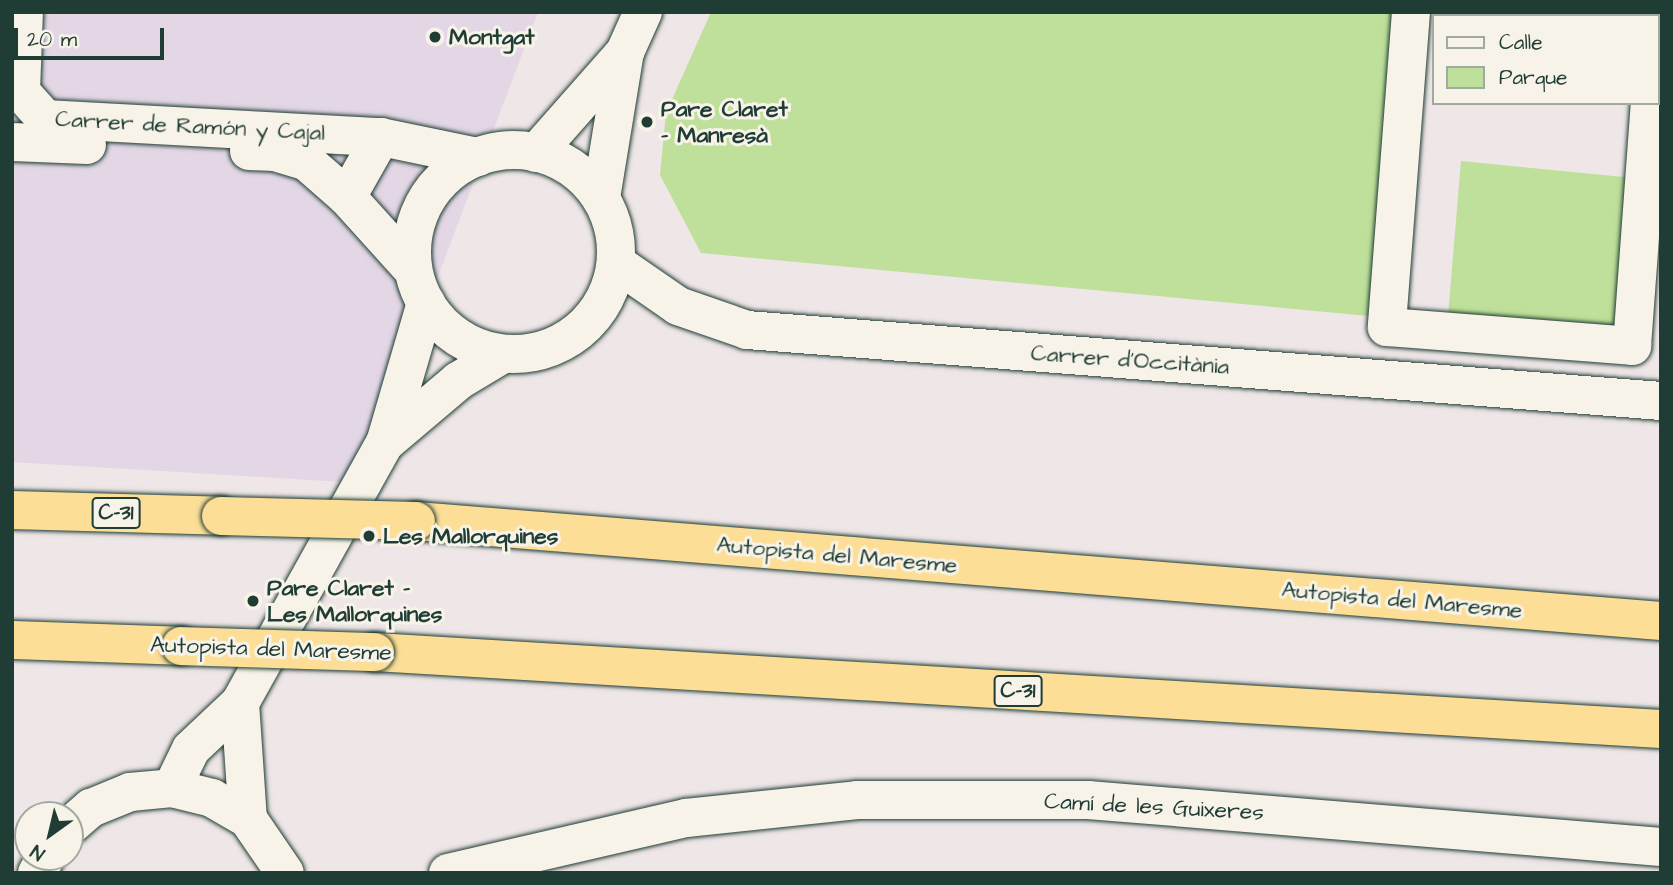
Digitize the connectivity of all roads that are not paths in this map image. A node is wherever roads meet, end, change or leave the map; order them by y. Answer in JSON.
{"nodes":[{"id":1,"x":24,"y":12,"type":"edge"},
{"id":2,"x":643,"y":12,"type":"edge"},
{"id":3,"x":1411,"y":12,"type":"edge"},
{"id":4,"x":625,"y":52,"type":"junction"},
{"id":5,"x":16,"y":97,"type":"edge"},
{"id":6,"x":1650,"y":105,"type":"edge"},
{"id":7,"x":382,"y":137,"type":"junction"},
{"id":8,"x":12,"y":142,"type":"edge"},
{"id":9,"x":536,"y":153,"type":"junction"},
{"id":10,"x":478,"y":156,"type":"junction"},
{"id":11,"x":347,"y":197,"type":"junction"},
{"id":12,"x":601,"y":198,"type":"junction"},
{"id":13,"x":616,"y":263,"type":"junction"},
{"id":14,"x":419,"y":286,"type":"junction"},
{"id":15,"x":503,"y":354,"type":"junction"},
{"id":16,"x":1661,"y":401,"type":"edge"},
{"id":17,"x":385,"y":443,"type":"junction"},
{"id":18,"x":12,"y":509,"type":"edge"},
{"id":19,"x":1661,"y":621,"type":"edge"},
{"id":20,"x":12,"y":640,"type":"edge"},
{"id":21,"x":240,"y":703,"type":"junction"},
{"id":22,"x":1661,"y":729,"type":"edge"},
{"id":23,"x":172,"y":788,"type":"junction"},
{"id":24,"x":84,"y":814,"type":"edge"},
{"id":25,"x":248,"y":819,"type":"junction"},
{"id":26,"x":1661,"y":847,"type":"edge"},
{"id":27,"x":285,"y":873,"type":"edge"},
{"id":28,"x":448,"y":873,"type":"edge"}],
"edges":[{"from":1,"to":5,"type":"street"},
{"from":2,"to":4,"type":"street"},
{"from":3,"to":6,"type":"street"},
{"from":4,"to":9,"type":"street"},
{"from":4,"to":12,"type":"street"},
{"from":5,"to":7,"type":"street","name":"Carrer de Ramón y Cajal"},
{"from":7,"to":10,"type":"street","name":"Carrer de Ramón y Cajal"},
{"from":7,"to":11,"type":"street"},
{"from":8,"to":11,"type":"street","name":"Carrer de Ramón y Cajal"},
{"from":9,"to":10,"type":"street"},
{"from":9,"to":12,"type":"street"},
{"from":10,"to":14,"type":"street"},
{"from":11,"to":14,"type":"street","name":"Carrer de Ramón y Cajal"},
{"from":12,"to":13,"type":"street"},
{"from":13,"to":15,"type":"street"},
{"from":13,"to":16,"type":"street","name":"Carrer d'Occitània"},
{"from":14,"to":15,"type":"street"},
{"from":14,"to":17,"type":"street"},
{"from":15,"to":17,"type":"street"},
{"from":17,"to":21,"type":"street"},
{"from":18,"to":19,"type":"highway","name":"Autopista del Maresme","number":"C-31","bridge":true},
{"from":20,"to":22,"type":"highway","name":"Autopista del Maresme","number":"C-31","bridge":true},
{"from":21,"to":23,"type":"street"},
{"from":21,"to":25,"type":"street"},
{"from":23,"to":24,"type":"street"},
{"from":23,"to":25,"type":"street"},
{"from":25,"to":27,"type":"street"},
{"from":26,"to":28,"type":"street","name":"Camí de les Guixeres"}]}
